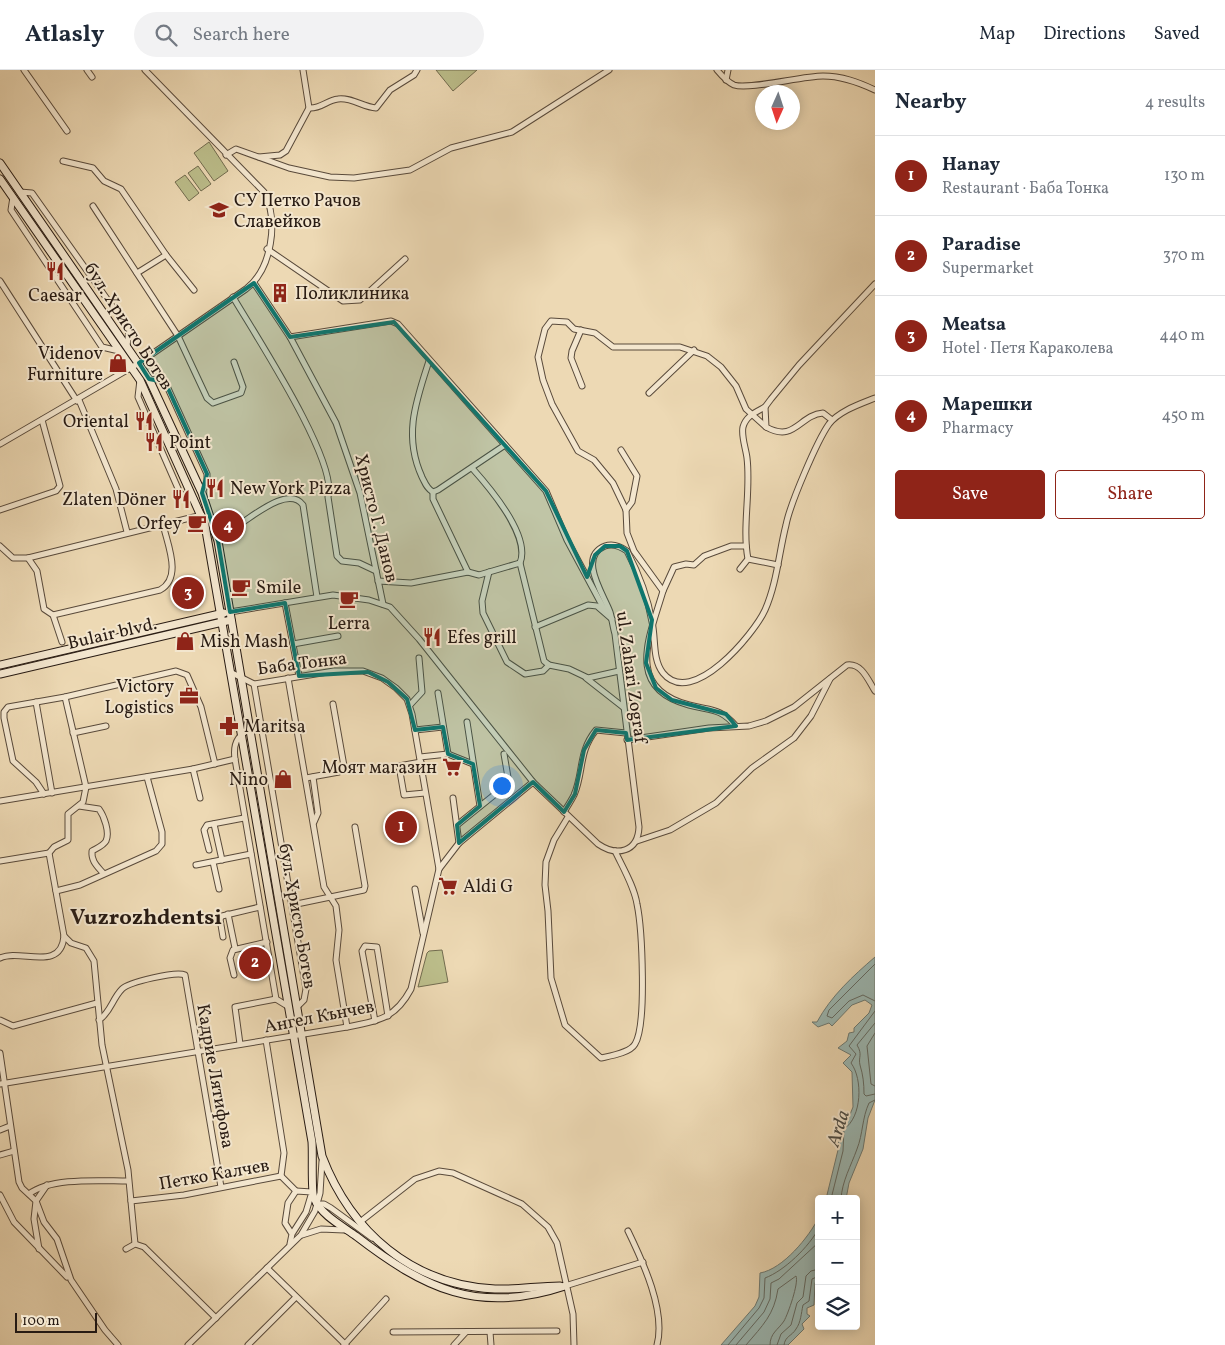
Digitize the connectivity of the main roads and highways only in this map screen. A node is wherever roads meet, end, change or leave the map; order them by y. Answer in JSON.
{"nodes":[{"id":1,"x":0,"y":163,"type":"edge"},
{"id":2,"x":1,"y":183,"type":"edge"},
{"id":3,"x":230,"y":612,"type":"junction"},
{"id":4,"x":220,"y":618,"type":"junction"},
{"id":5,"x":231,"y":620,"type":"junction"},
{"id":6,"x":0,"y":665,"type":"edge"},
{"id":7,"x":0,"y":674,"type":"edge"}],
"edges":[{"from":1,"to":3,"type":"main road","name":"бул. Христо Ботев"},
{"from":2,"to":4,"type":"main road","name":"бул. Христо Ботев"},
{"from":3,"to":4,"type":"main road","name":"Bulair blvd."},
{"from":3,"to":5,"type":"main road","name":"бул. Христо Ботев"},
{"from":4,"to":5,"type":"main road","name":"Bulair blvd."},
{"from":4,"to":5,"type":"main road","name":"бул. Христо Ботев"},
{"from":4,"to":6,"type":"main road","name":"Bulair blvd."},
{"from":4,"to":7,"type":"main road","name":"Bulair blvd."}]}
